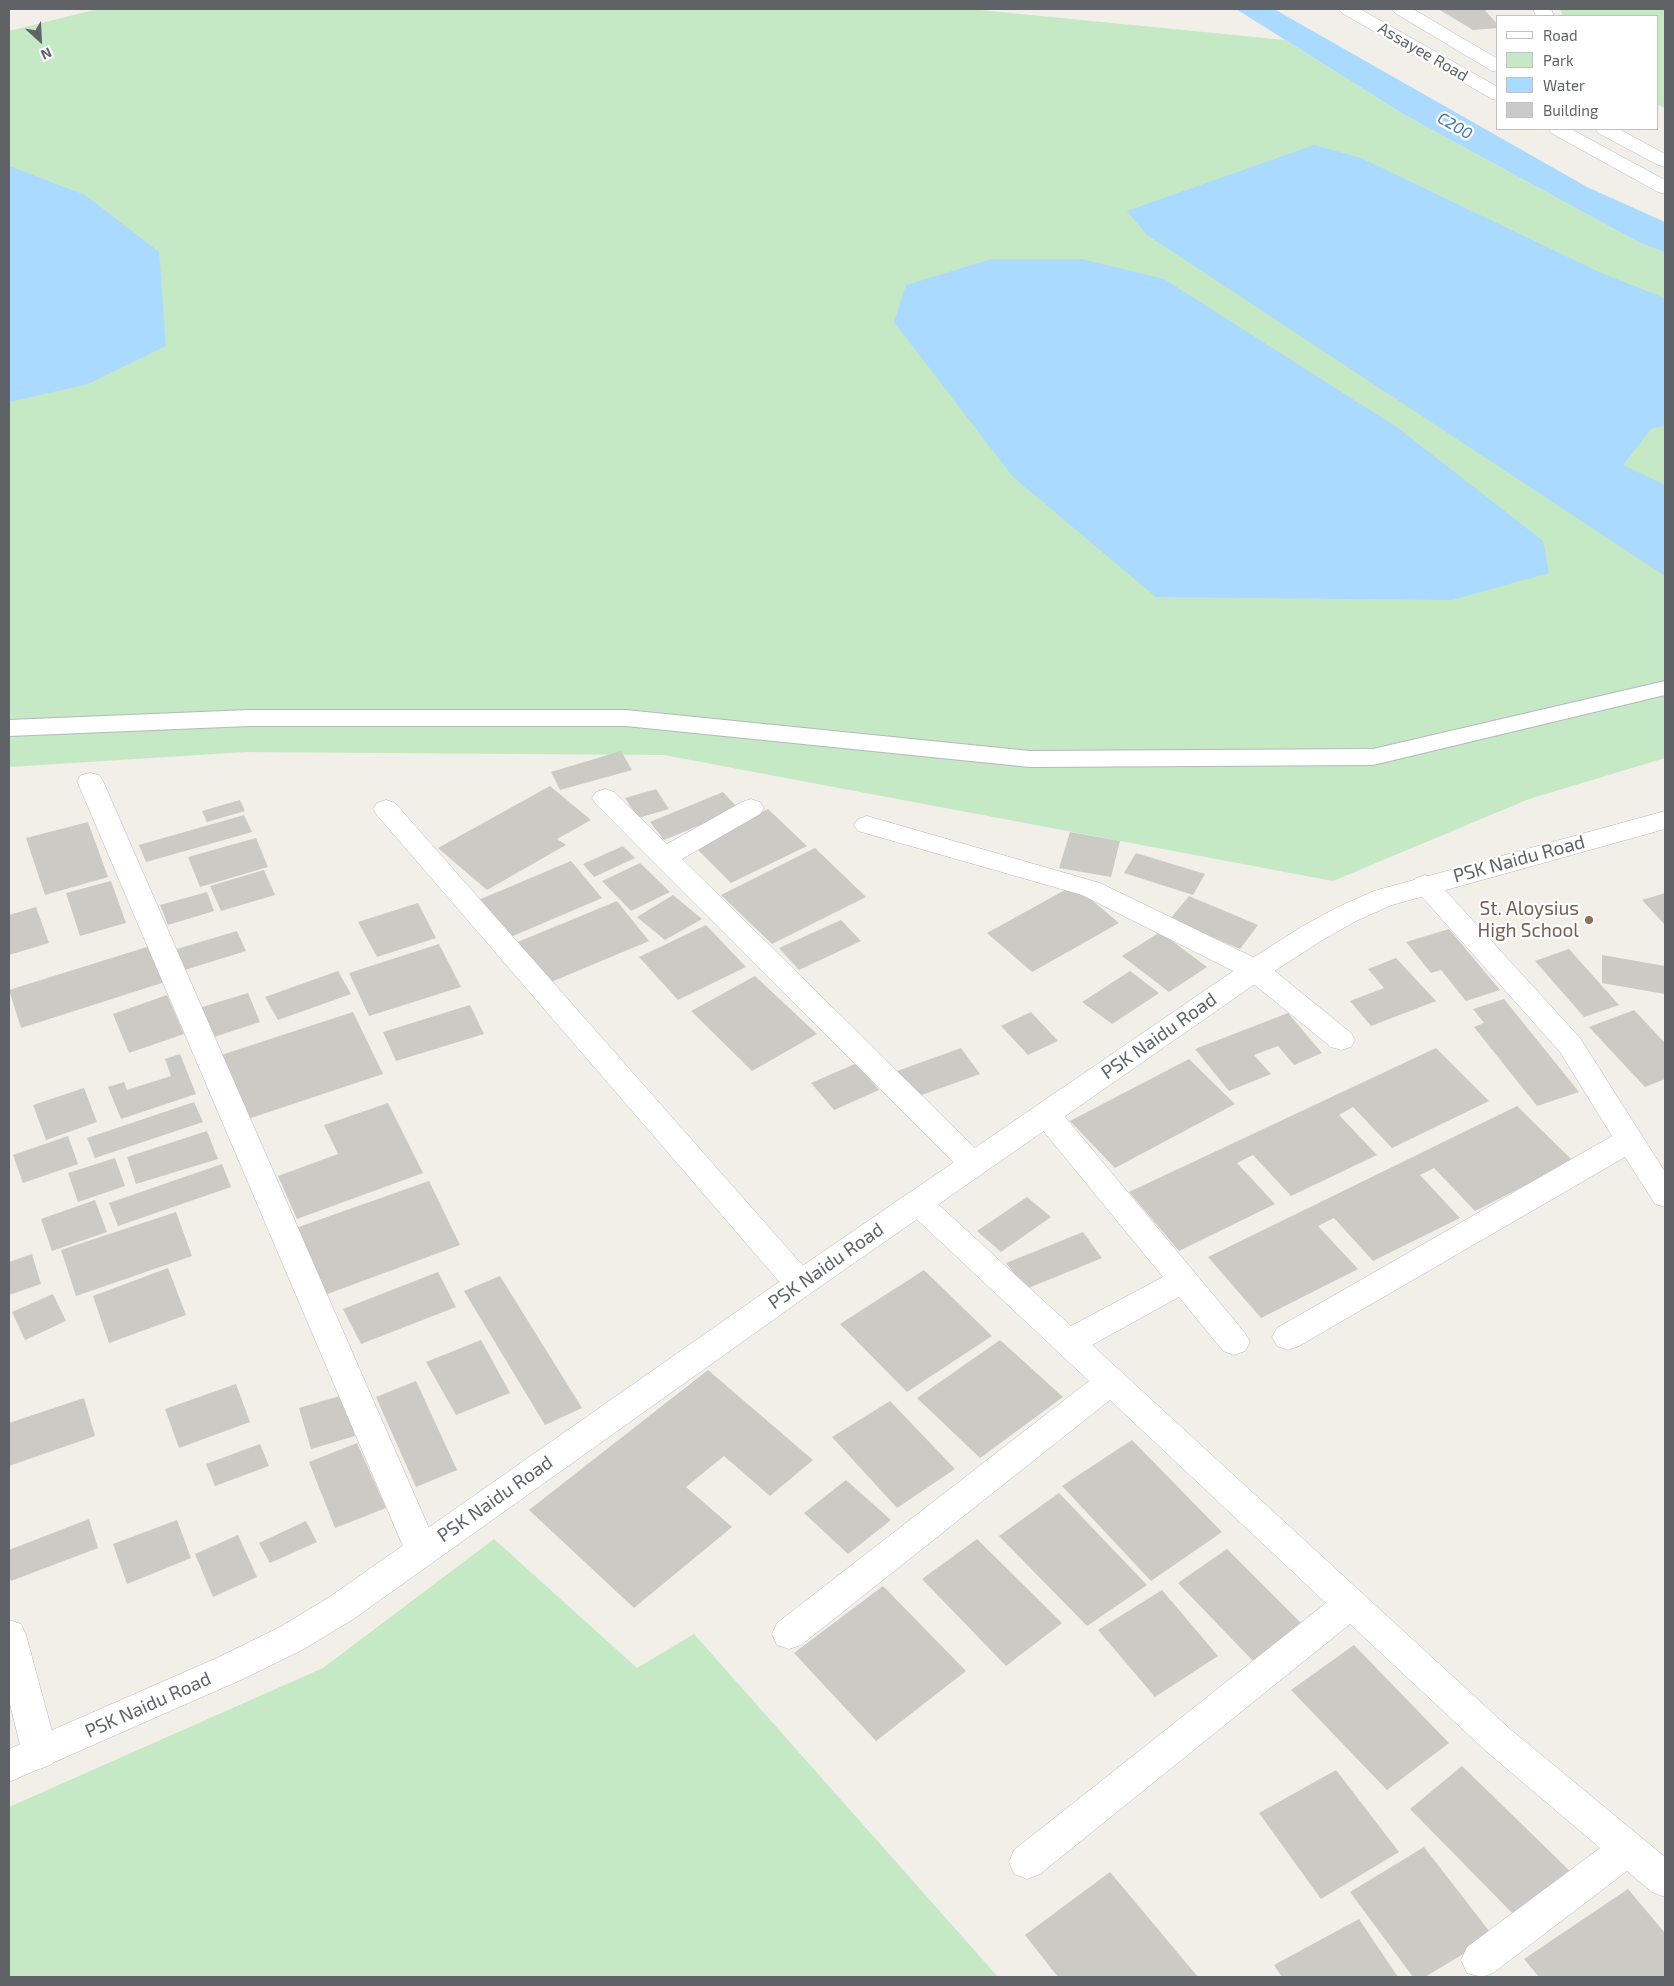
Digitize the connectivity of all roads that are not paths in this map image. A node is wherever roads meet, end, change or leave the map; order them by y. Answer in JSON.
{"nodes":[{"id":1,"x":1348,"y":9,"type":"edge"},
{"id":2,"x":1401,"y":9,"type":"edge"},
{"id":3,"x":1496,"y":65,"type":"edge"},
{"id":4,"x":1496,"y":93,"type":"edge"},
{"id":5,"x":1560,"y":130,"type":"edge"},
{"id":6,"x":1607,"y":130,"type":"edge"},
{"id":7,"x":1665,"y":161,"type":"edge"},
{"id":8,"x":1665,"y":188,"type":"edge"},
{"id":9,"x":1665,"y":688,"type":"edge"},
{"id":10,"x":9,"y":728,"type":"edge"},
{"id":11,"x":90,"y":782,"type":"dead end"},
{"id":12,"x":605,"y":798,"type":"dead end"},
{"id":13,"x":751,"y":808,"type":"dead end"},
{"id":14,"x":386,"y":809,"type":"dead end"},
{"id":15,"x":1665,"y":820,"type":"edge"},
{"id":16,"x":867,"y":825,"type":"dead end"},
{"id":17,"x":664,"y":857,"type":"junction"},
{"id":18,"x":1425,"y":884,"type":"junction"},
{"id":19,"x":1255,"y":970,"type":"junction"},
{"id":20,"x":1341,"y":1040,"type":"dead end"},
{"id":21,"x":1046,"y":1114,"type":"junction"},
{"id":22,"x":1630,"y":1140,"type":"junction"},
{"id":23,"x":973,"y":1164,"type":"junction"},
{"id":24,"x":1665,"y":1196,"type":"edge"},
{"id":25,"x":918,"y":1202,"type":"junction"},
{"id":26,"x":1183,"y":1281,"type":"junction"},
{"id":27,"x":800,"y":1284,"type":"junction"},
{"id":28,"x":1288,"y":1338,"type":"dead end"},
{"id":29,"x":1069,"y":1342,"type":"junction"},
{"id":30,"x":1234,"y":1342,"type":"dead end"},
{"id":31,"x":1111,"y":1381,"type":"junction"},
{"id":32,"x":422,"y":1551,"type":"junction"},
{"id":33,"x":1350,"y":1603,"type":"junction"},
{"id":34,"x":789,"y":1634,"type":"dead end"},
{"id":35,"x":9,"y":1635,"type":"edge"},
{"id":36,"x":40,"y":1753,"type":"junction"},
{"id":37,"x":9,"y":1766,"type":"edge"},
{"id":38,"x":1628,"y":1849,"type":"junction"},
{"id":39,"x":1027,"y":1862,"type":"dead end"},
{"id":40,"x":1665,"y":1880,"type":"edge"},
{"id":41,"x":1480,"y":1960,"type":"dead end"}],
"edges":[{"from":1,"to":4,"type":"street","name":"Assayee Road"},
{"from":2,"to":3,"type":"street","name":"Assayee Road"},
{"from":5,"to":8,"type":"street"},
{"from":6,"to":7,"type":"street"},
{"from":9,"to":10,"type":"lane"},
{"from":11,"to":32,"type":"street"},
{"from":12,"to":17,"type":"street"},
{"from":13,"to":17,"type":"street"},
{"from":14,"to":27,"type":"street"},
{"from":15,"to":18,"type":"street","name":"PSK Naidu Road"},
{"from":16,"to":19,"type":"street"},
{"from":17,"to":23,"type":"street"},
{"from":18,"to":19,"type":"street","name":"PSK Naidu Road"},
{"from":18,"to":22,"type":"street"},
{"from":19,"to":20,"type":"street"},
{"from":19,"to":21,"type":"street","name":"PSK Naidu Road"},
{"from":21,"to":23,"type":"street","name":"PSK Naidu Road"},
{"from":21,"to":26,"type":"street"},
{"from":22,"to":24,"type":"street"},
{"from":22,"to":28,"type":"street"},
{"from":23,"to":25,"type":"street","name":"PSK Naidu Road"},
{"from":25,"to":27,"type":"street","name":"PSK Naidu Road"},
{"from":25,"to":29,"type":"street"},
{"from":26,"to":29,"type":"street"},
{"from":26,"to":30,"type":"street"},
{"from":27,"to":32,"type":"street","name":"PSK Naidu Road"},
{"from":29,"to":31,"type":"street"},
{"from":31,"to":33,"type":"street"},
{"from":31,"to":34,"type":"street"},
{"from":32,"to":36,"type":"street","name":"PSK Naidu Road"},
{"from":33,"to":38,"type":"street"},
{"from":33,"to":39,"type":"street"},
{"from":35,"to":36,"type":"street"},
{"from":36,"to":37,"type":"street","name":"PSK Naidu Road"},
{"from":38,"to":40,"type":"street"},
{"from":38,"to":41,"type":"street"}]}
